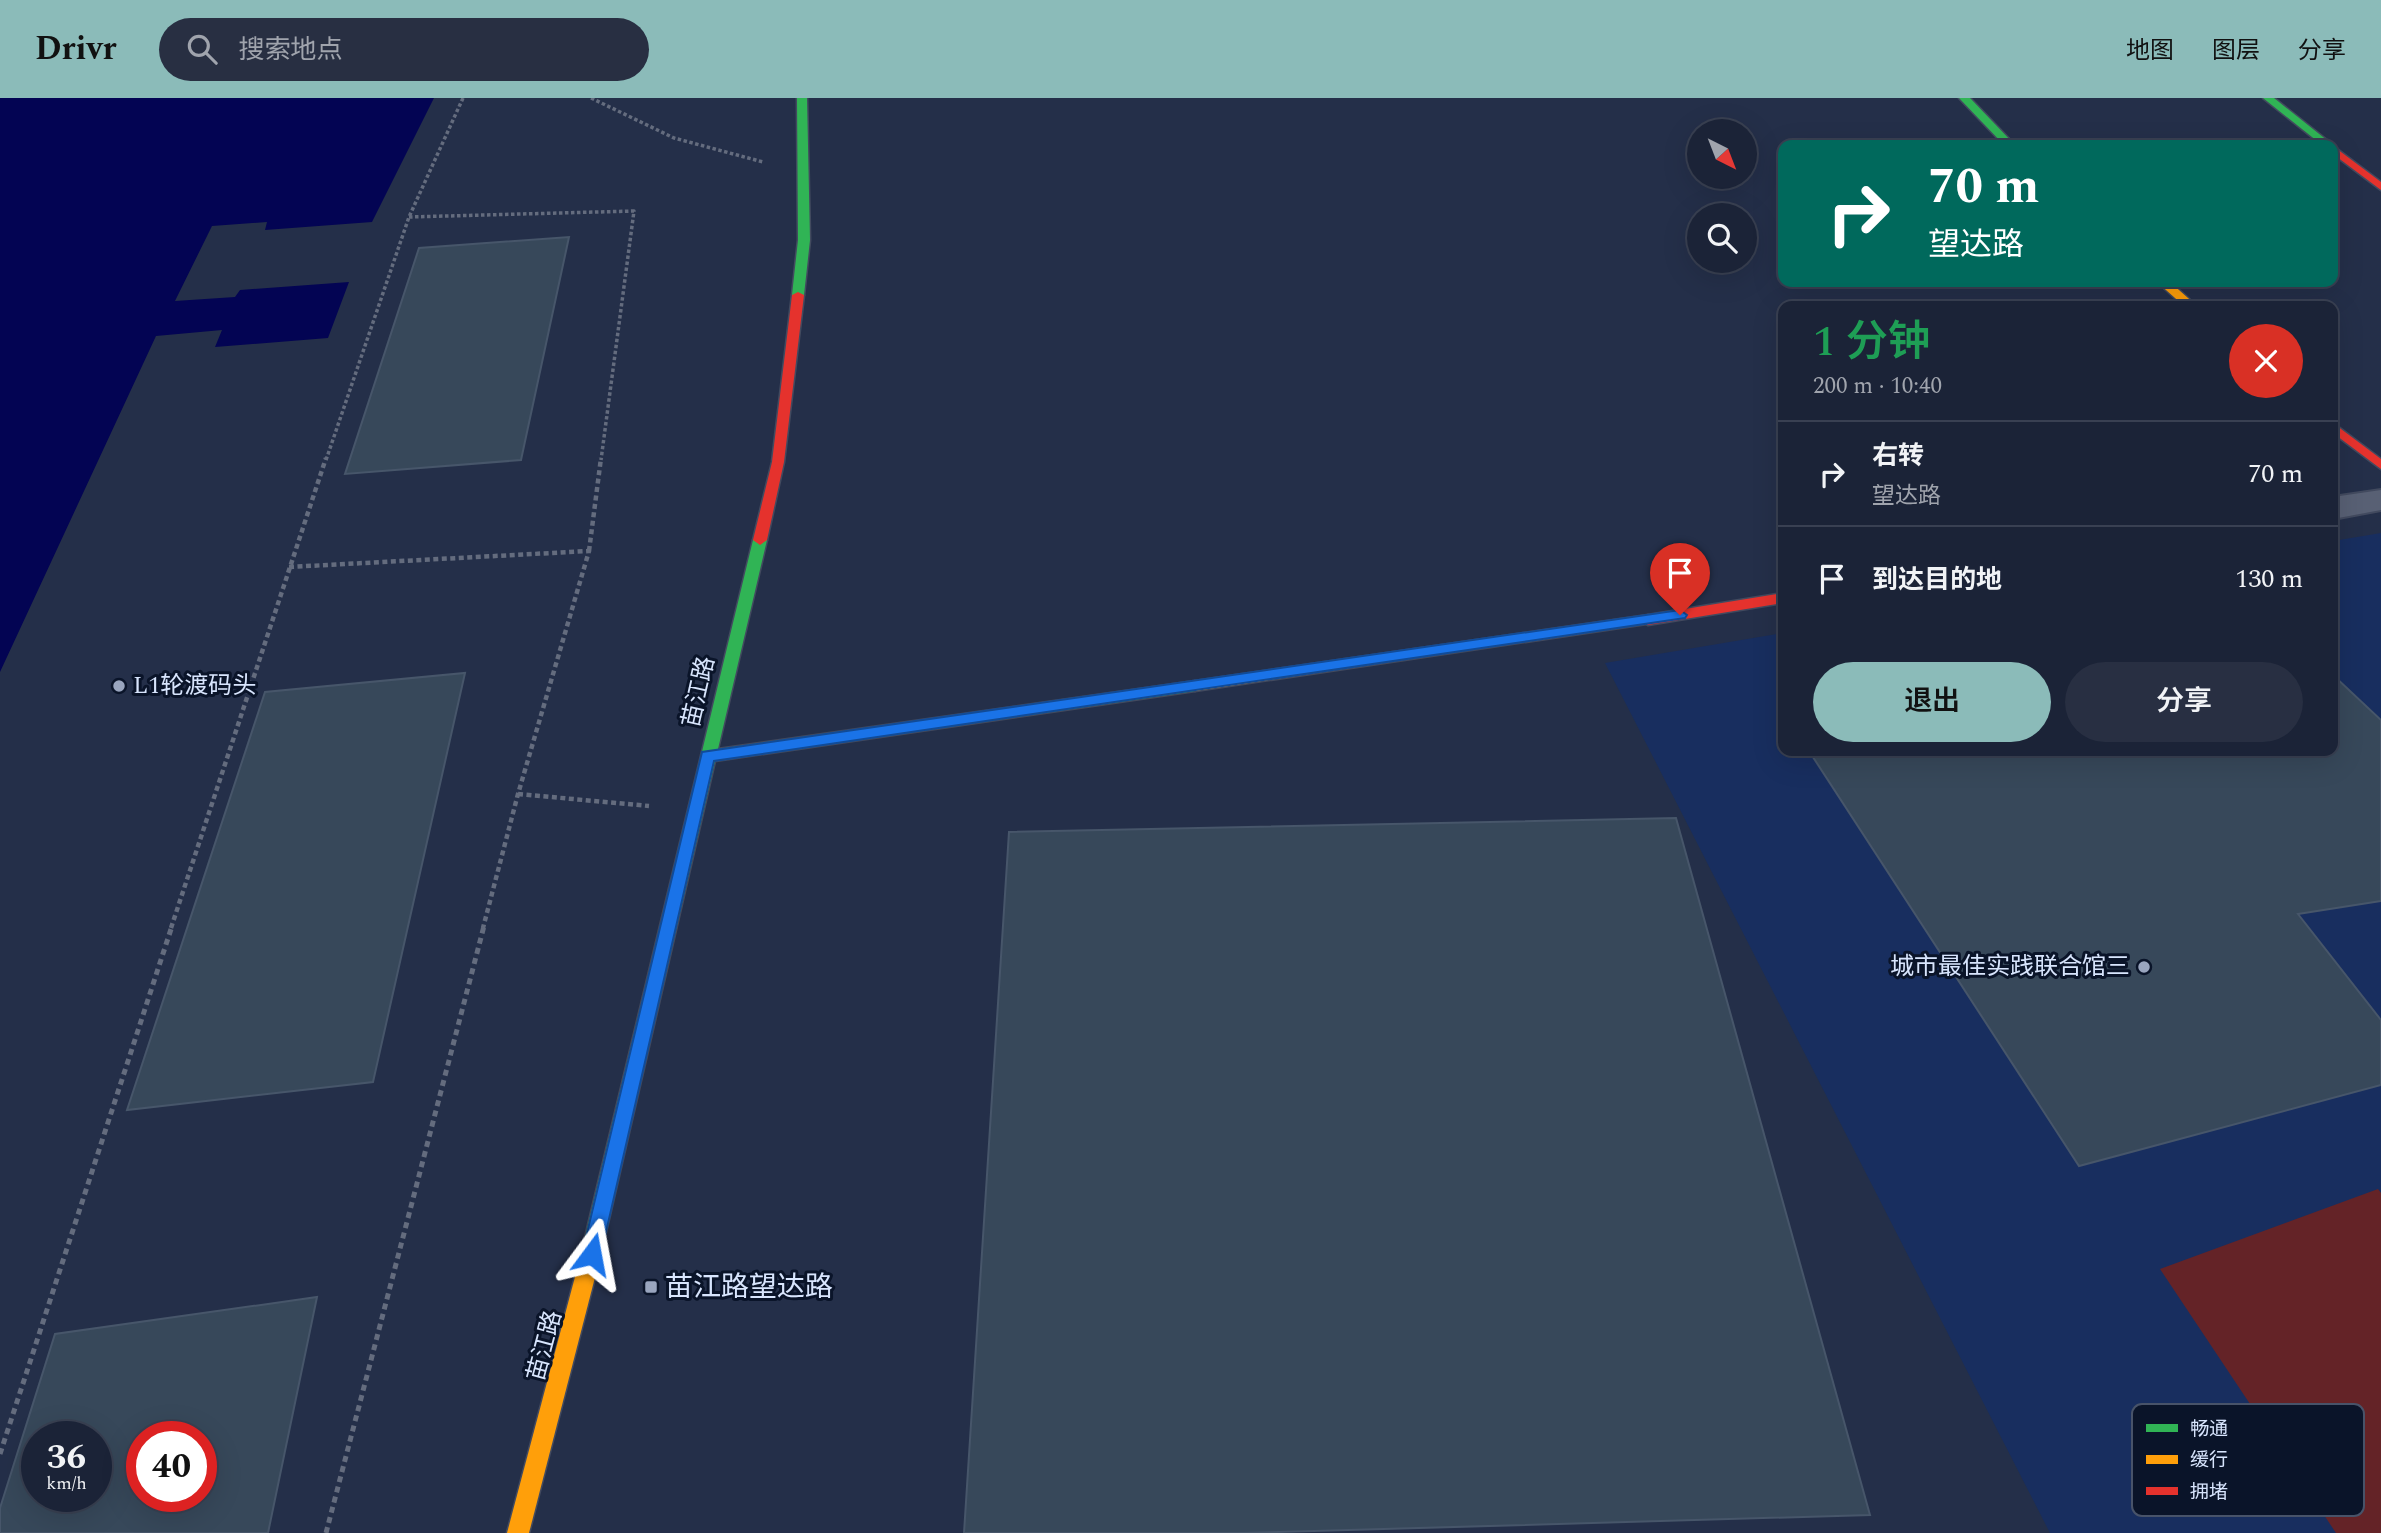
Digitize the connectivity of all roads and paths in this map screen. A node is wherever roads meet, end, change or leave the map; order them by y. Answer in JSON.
{"nodes":[{"id":1,"x":463,"y":98,"type":"edge"},
{"id":2,"x":591,"y":98,"type":"edge"},
{"id":3,"x":802,"y":98,"type":"edge"},
{"id":4,"x":1964,"y":98,"type":"edge"},
{"id":5,"x":2268,"y":98,"type":"edge"},
{"id":6,"x":2005,"y":140,"type":"edge"},
{"id":7,"x":2322,"y":140,"type":"edge"},
{"id":8,"x":2338,"y":153,"type":"edge"},
{"id":9,"x":802,"y":168,"type":"junction"},
{"id":10,"x":2381,"y":187,"type":"edge"},
{"id":11,"x":409,"y":217,"type":"junction"},
{"id":12,"x":2169,"y":287,"type":"edge"},
{"id":13,"x":2185,"y":301,"type":"edge"},
{"id":14,"x":2338,"y":431,"type":"edge"},
{"id":15,"x":2381,"y":465,"type":"edge"},
{"id":16,"x":2381,"y":500,"type":"edge"},
{"id":17,"x":2338,"y":507,"type":"edge"},
{"id":18,"x":589,"y":551,"type":"junction"},
{"id":19,"x":289,"y":567,"type":"junction"},
{"id":20,"x":1778,"y":599,"type":"edge"},
{"id":21,"x":707,"y":756,"type":"junction"},
{"id":22,"x":518,"y":794,"type":"junction"},
{"id":23,"x":695,"y":810,"type":"junction"},
{"id":24,"x":0,"y":1454,"type":"edge"},
{"id":25,"x":326,"y":1533,"type":"edge"},
{"id":26,"x":518,"y":1533,"type":"edge"}],
"edges":[{"from":1,"to":11,"type":"path"},
{"from":2,"to":9,"type":"path"},
{"from":3,"to":9,"type":"street","name":"苗江路"},
{"from":4,"to":6,"type":"street"},
{"from":5,"to":7,"type":"street"},
{"from":8,"to":10,"type":"street"},
{"from":9,"to":21,"type":"street","name":"苗江路"},
{"from":11,"to":18,"type":"path"},
{"from":11,"to":19,"type":"path"},
{"from":12,"to":13,"type":"street"},
{"from":14,"to":15,"type":"street"},
{"from":16,"to":17,"type":"street"},
{"from":18,"to":19,"type":"path"},
{"from":18,"to":22,"type":"path"},
{"from":19,"to":24,"type":"path"},
{"from":20,"to":21,"type":"street"},
{"from":21,"to":23,"type":"street","name":"苗江路"},
{"from":22,"to":23,"type":"path"},
{"from":22,"to":25,"type":"path"},
{"from":23,"to":26,"type":"street","name":"苗江路"}]}
